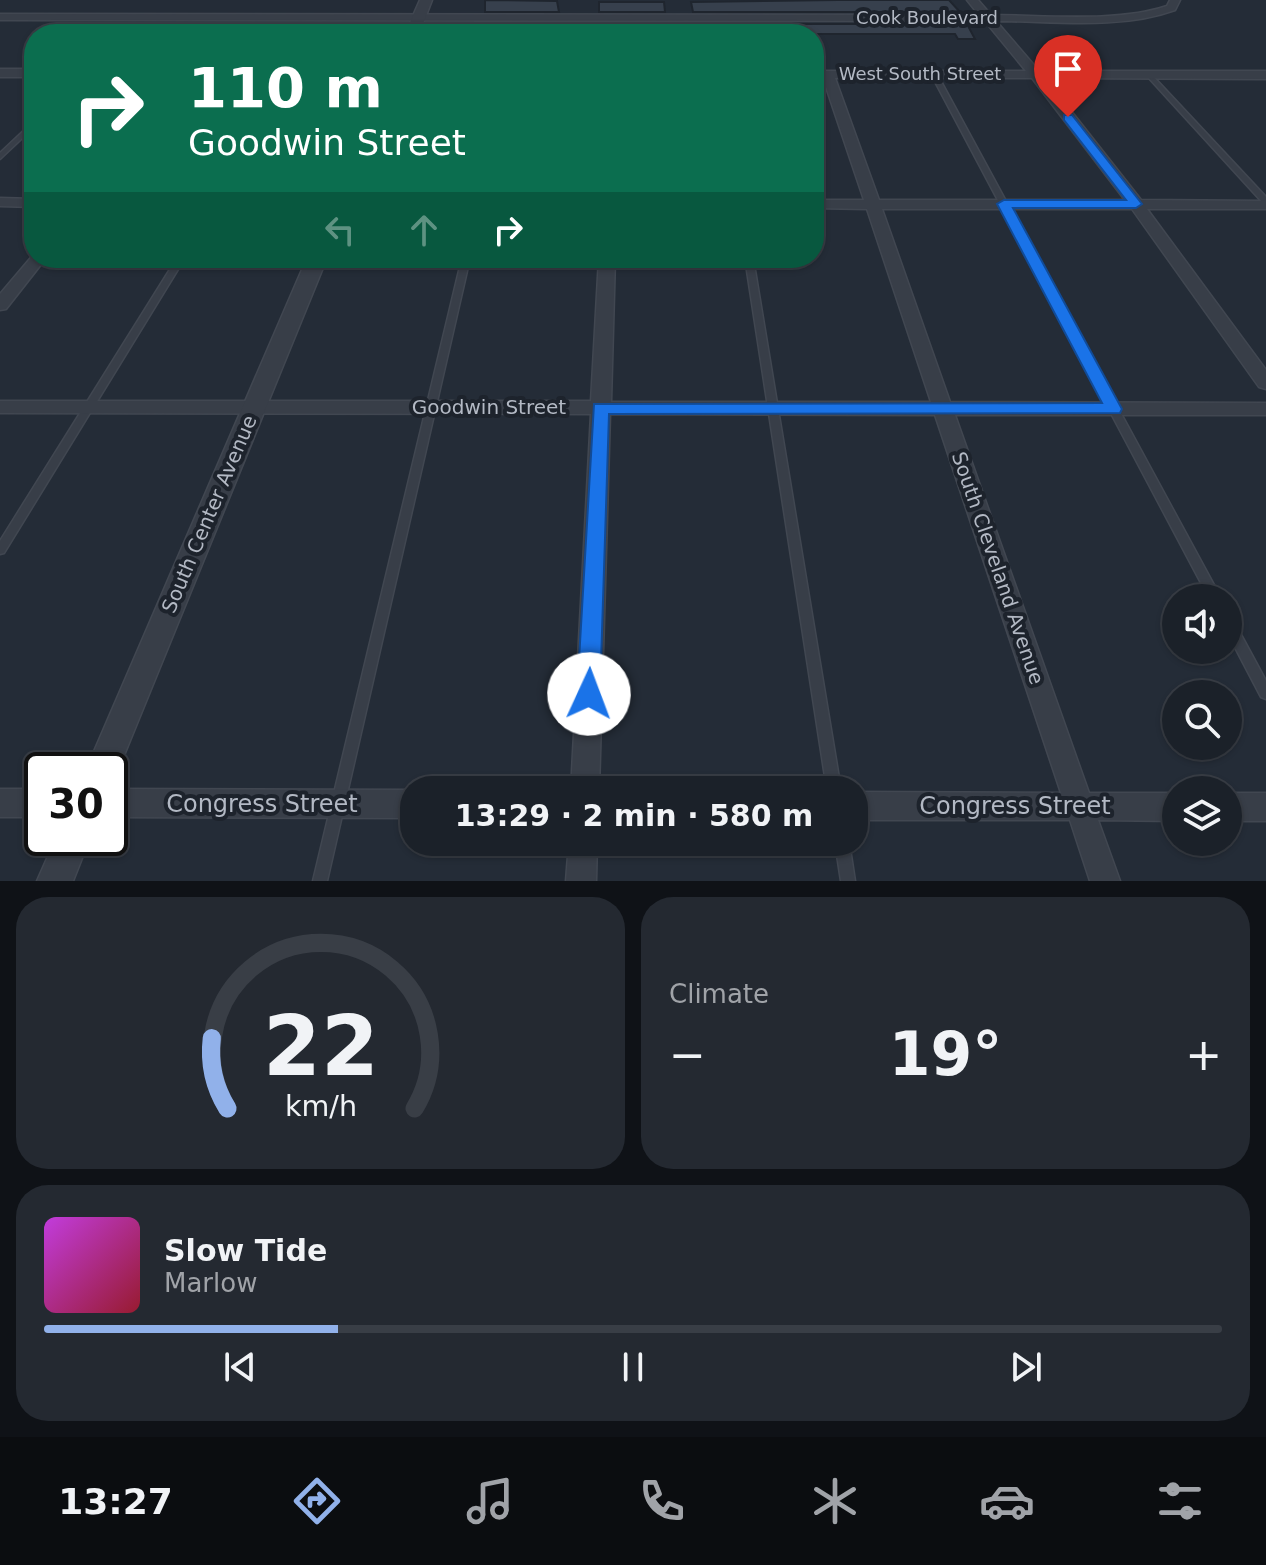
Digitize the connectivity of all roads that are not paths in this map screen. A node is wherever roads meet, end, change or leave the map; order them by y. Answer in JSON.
{"nodes":[{"id":1,"x":426,"y":0,"type":"edge"},
{"id":2,"x":972,"y":0,"type":"edge"},
{"id":3,"x":1175,"y":0,"type":"edge"},
{"id":4,"x":419,"y":16,"type":"junction"},
{"id":5,"x":0,"y":17,"type":"edge"},
{"id":6,"x":988,"y":18,"type":"junction"},
{"id":7,"x":416,"y":24,"type":"edge"},
{"id":8,"x":0,"y":73,"type":"edge"},
{"id":9,"x":24,"y":73,"type":"edge"},
{"id":10,"x":824,"y":74,"type":"edge"},
{"id":11,"x":934,"y":74,"type":"junction"},
{"id":12,"x":1034,"y":74,"type":"junction"},
{"id":13,"x":1149,"y":75,"type":"junction"},
{"id":14,"x":1263,"y":78,"type":"edge"},
{"id":15,"x":824,"y":82,"type":"edge"},
{"id":16,"x":24,"y":133,"type":"edge"},
{"id":17,"x":0,"y":157,"type":"edge"},
{"id":18,"x":0,"y":202,"type":"edge"},
{"id":19,"x":24,"y":203,"type":"edge"},
{"id":20,"x":1266,"y":203,"type":"edge"},
{"id":21,"x":824,"y":204,"type":"edge"},
{"id":22,"x":873,"y":204,"type":"junction"},
{"id":23,"x":1004,"y":204,"type":"junction"},
{"id":24,"x":1136,"y":204,"type":"junction"},
{"id":25,"x":30,"y":268,"type":"edge"},
{"id":26,"x":175,"y":268,"type":"edge"},
{"id":27,"x":313,"y":268,"type":"edge"},
{"id":28,"x":464,"y":268,"type":"edge"},
{"id":29,"x":607,"y":268,"type":"edge"},
{"id":30,"x":751,"y":268,"type":"edge"},
{"id":31,"x":0,"y":305,"type":"edge"},
{"id":32,"x":1266,"y":383,"type":"edge"},
{"id":33,"x":0,"y":407,"type":"edge"},
{"id":34,"x":89,"y":407,"type":"junction"},
{"id":35,"x":254,"y":407,"type":"junction"},
{"id":36,"x":431,"y":407,"type":"junction"},
{"id":37,"x":601,"y":408,"type":"junction"},
{"id":38,"x":773,"y":408,"type":"junction"},
{"id":39,"x":943,"y":408,"type":"junction"},
{"id":40,"x":1114,"y":409,"type":"junction"},
{"id":41,"x":1266,"y":409,"type":"edge"},
{"id":42,"x":0,"y":550,"type":"edge"},
{"id":43,"x":1208,"y":584,"type":"edge"},
{"id":44,"x":1242,"y":648,"type":"edge"},
{"id":45,"x":1266,"y":693,"type":"edge"},
{"id":46,"x":110,"y":752,"type":"edge"},
{"id":47,"x":586,"y":776,"type":"edge"},
{"id":48,"x":832,"y":776,"type":"edge"},
{"id":49,"x":0,"y":803,"type":"edge"},
{"id":50,"x":24,"y":803,"type":"edge"},
{"id":51,"x":128,"y":803,"type":"edge"},
{"id":52,"x":338,"y":804,"type":"junction"},
{"id":53,"x":400,"y":804,"type":"edge"},
{"id":54,"x":868,"y":806,"type":"edge"},
{"id":55,"x":1080,"y":807,"type":"junction"},
{"id":56,"x":1162,"y":807,"type":"edge"},
{"id":57,"x":1242,"y":807,"type":"edge"},
{"id":58,"x":1266,"y":807,"type":"edge"},
{"id":59,"x":65,"y":856,"type":"edge"},
{"id":60,"x":582,"y":856,"type":"edge"},
{"id":61,"x":844,"y":856,"type":"edge"},
{"id":62,"x":55,"y":881,"type":"edge"},
{"id":63,"x":320,"y":881,"type":"edge"},
{"id":64,"x":581,"y":881,"type":"edge"},
{"id":65,"x":848,"y":881,"type":"edge"},
{"id":66,"x":1105,"y":881,"type":"edge"}],
"edges":[{"from":1,"to":4,"type":"street"},
{"from":2,"to":6,"type":"street"},
{"from":3,"to":6,"type":"street","name":"Cook Boulevard"},
{"from":4,"to":5,"type":"street","name":"Cook Boulevard"},
{"from":4,"to":6,"type":"street","name":"Cook Boulevard"},
{"from":4,"to":7,"type":"street"},
{"from":6,"to":12,"type":"street"},
{"from":8,"to":9,"type":"street"},
{"from":10,"to":11,"type":"street","name":"West South Street"},
{"from":11,"to":12,"type":"street","name":"West South Street"},
{"from":11,"to":23,"type":"lane"},
{"from":12,"to":13,"type":"street","name":"West South Street"},
{"from":12,"to":24,"type":"street"},
{"from":13,"to":14,"type":"street","name":"West South Street"},
{"from":13,"to":20,"type":"lane"},
{"from":15,"to":22,"type":"street","name":"South Cleveland Avenue"},
{"from":16,"to":17,"type":"lane"},
{"from":18,"to":19,"type":"street"},
{"from":20,"to":24,"type":"street"},
{"from":21,"to":22,"type":"street"},
{"from":22,"to":23,"type":"street"},
{"from":22,"to":39,"type":"street","name":"South Cleveland Avenue"},
{"from":23,"to":24,"type":"street"},
{"from":23,"to":40,"type":"lane"},
{"from":24,"to":32,"type":"street"},
{"from":25,"to":31,"type":"street"},
{"from":26,"to":34,"type":"lane"},
{"from":27,"to":35,"type":"street","name":"South Center Avenue"},
{"from":28,"to":36,"type":"lane"},
{"from":29,"to":37,"type":"street"},
{"from":30,"to":38,"type":"lane"},
{"from":33,"to":34,"type":"street","name":"Goodwin Street"},
{"from":34,"to":35,"type":"street","name":"Goodwin Street"},
{"from":34,"to":42,"type":"lane"},
{"from":35,"to":36,"type":"street","name":"Goodwin Street"},
{"from":35,"to":46,"type":"street","name":"South Center Avenue"},
{"from":36,"to":37,"type":"street","name":"Goodwin Street"},
{"from":36,"to":52,"type":"lane"},
{"from":37,"to":38,"type":"street","name":"Goodwin Street"},
{"from":37,"to":47,"type":"street"},
{"from":38,"to":39,"type":"street","name":"Goodwin Street"},
{"from":38,"to":48,"type":"lane"},
{"from":39,"to":40,"type":"street","name":"Goodwin Street"},
{"from":39,"to":55,"type":"street","name":"South Cleveland Avenue"},
{"from":40,"to":41,"type":"street","name":"Goodwin Street"},
{"from":40,"to":43,"type":"lane"},
{"from":44,"to":45,"type":"lane"},
{"from":49,"to":50,"type":"street"},
{"from":51,"to":52,"type":"street","name":"Congress Street"},
{"from":52,"to":53,"type":"street","name":"Congress Street"},
{"from":52,"to":63,"type":"lane"},
{"from":54,"to":55,"type":"street","name":"Congress Street"},
{"from":55,"to":56,"type":"street","name":"Congress Street"},
{"from":55,"to":66,"type":"street","name":"South Cleveland Avenue"},
{"from":57,"to":58,"type":"street"},
{"from":59,"to":62,"type":"street"},
{"from":60,"to":64,"type":"street"},
{"from":61,"to":65,"type":"lane"}]}
